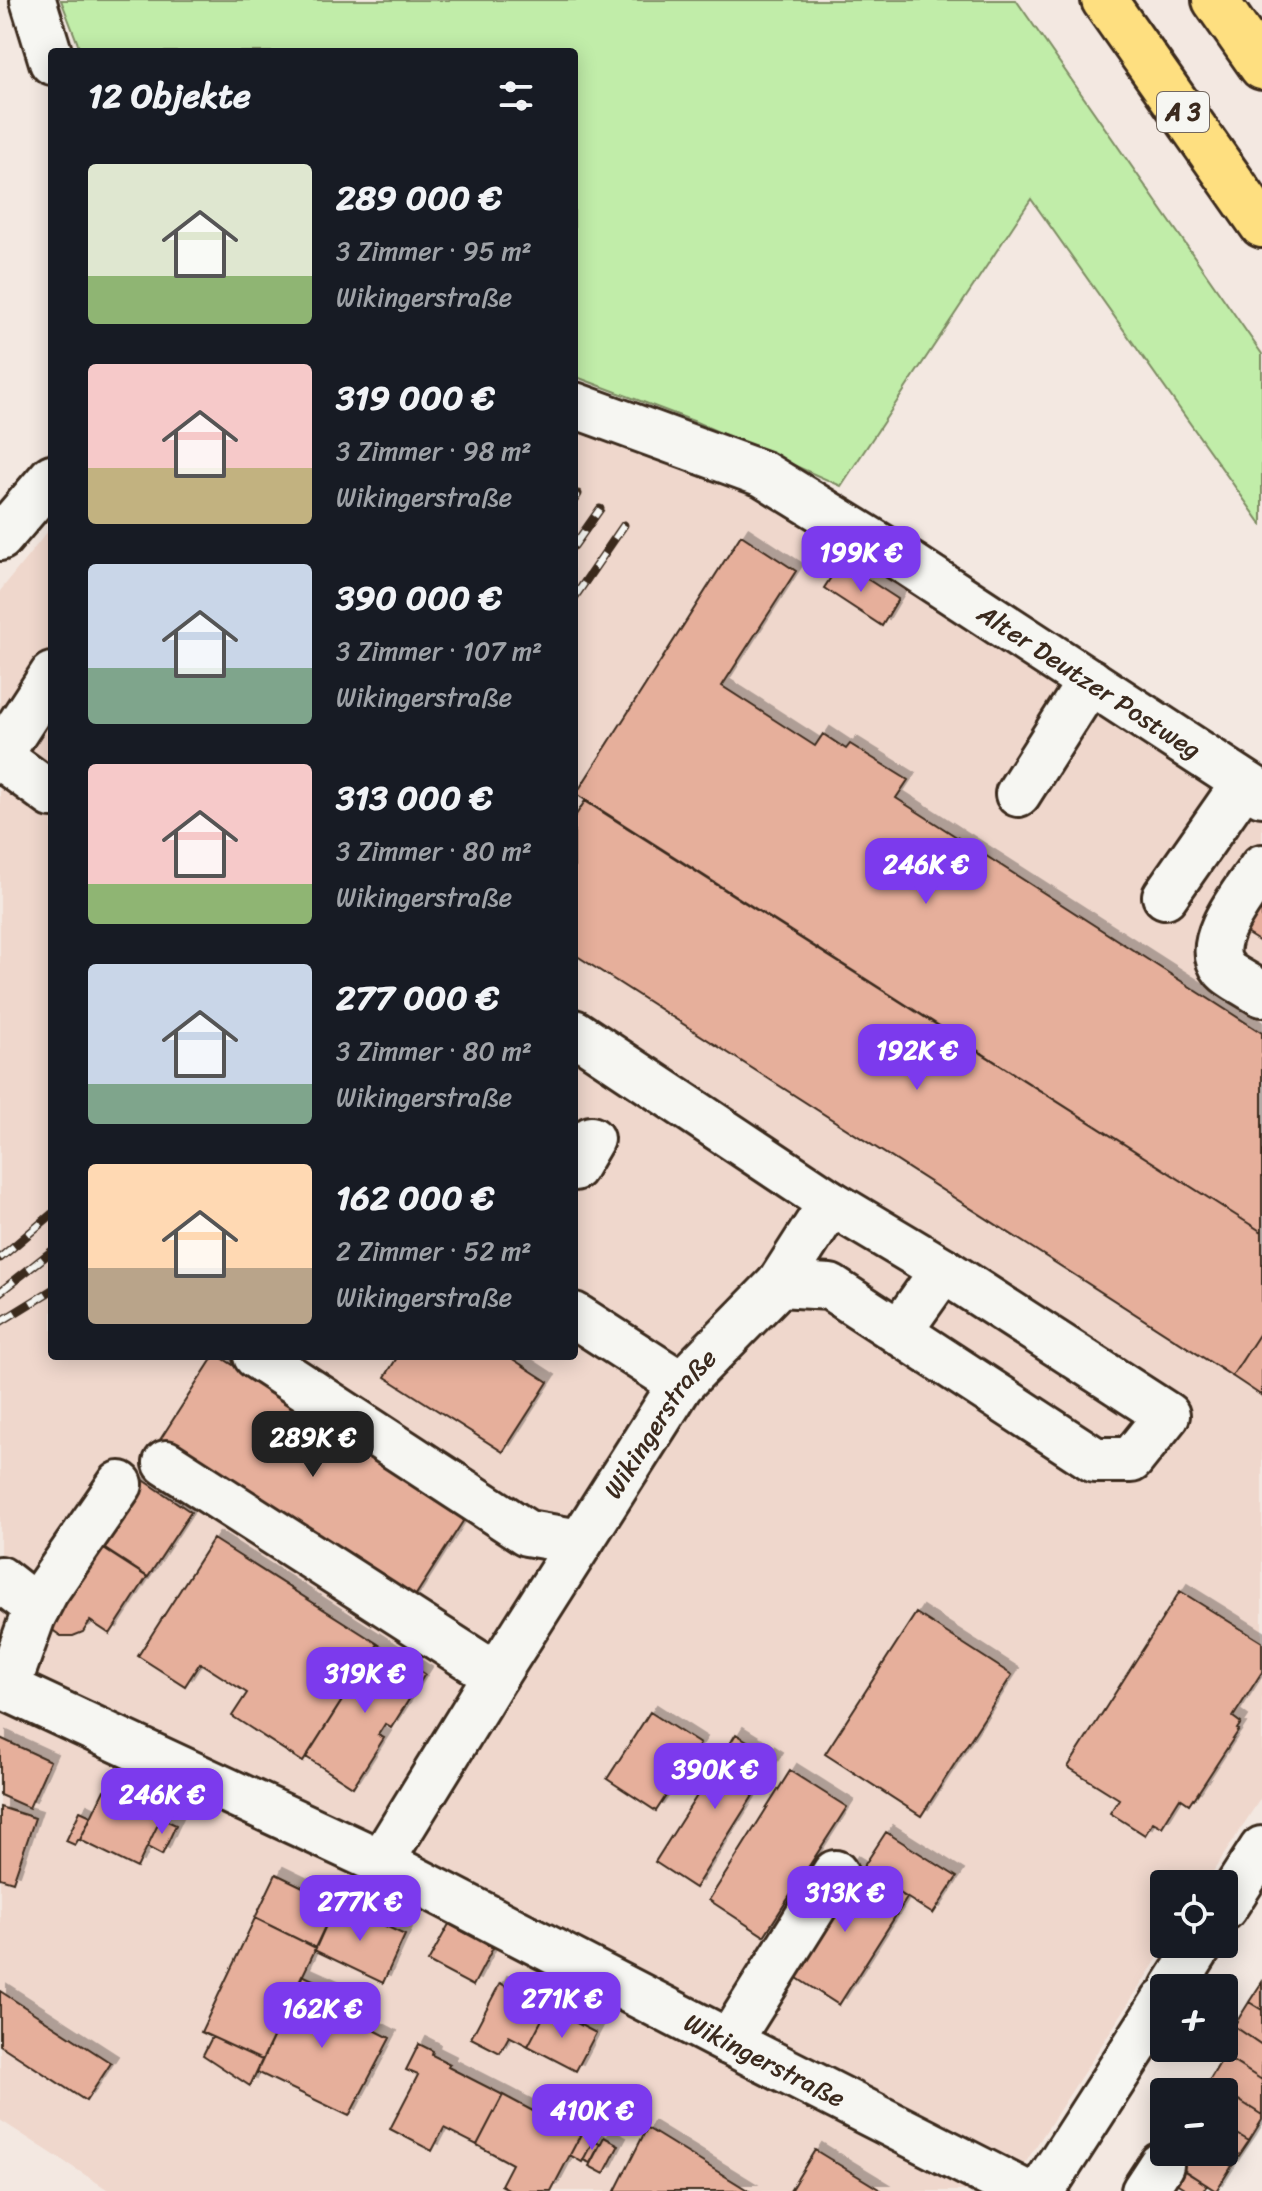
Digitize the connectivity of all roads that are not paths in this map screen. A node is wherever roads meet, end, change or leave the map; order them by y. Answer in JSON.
{"nodes":[{"id":1,"x":33,"y":0,"type":"edge"},
{"id":2,"x":1104,"y":0,"type":"edge"},
{"id":3,"x":1215,"y":0,"type":"edge"},
{"id":4,"x":48,"y":49,"type":"edge"},
{"id":5,"x":1262,"y":67,"type":"edge"},
{"id":6,"x":1262,"y":225,"type":"edge"},
{"id":7,"x":578,"y":406,"type":"edge"},
{"id":8,"x":48,"y":482,"type":"edge"},
{"id":9,"x":0,"y":538,"type":"edge"},
{"id":10,"x":48,"y":681,"type":"edge"},
{"id":11,"x":1090,"y":681,"type":"junction"},
{"id":12,"x":0,"y":756,"type":"edge"},
{"id":13,"x":1253,"y":788,"type":"edge"},
{"id":14,"x":48,"y":792,"type":"edge"},
{"id":15,"x":1018,"y":794,"type":"dead end"},
{"id":16,"x":1262,"y":867,"type":"edge"},
{"id":17,"x":1165,"y":896,"type":"dead end"},
{"id":18,"x":1262,"y":994,"type":"edge"},
{"id":19,"x":578,"y":1035,"type":"edge"},
{"id":20,"x":831,"y":1203,"type":"junction"},
{"id":21,"x":943,"y":1270,"type":"junction"},
{"id":22,"x":786,"y":1273,"type":"junction"},
{"id":23,"x":578,"y":1318,"type":"edge"},
{"id":24,"x":899,"y":1332,"type":"junction"},
{"id":25,"x":262,"y":1360,"type":"edge"},
{"id":26,"x":681,"y":1384,"type":"junction"},
{"id":27,"x":166,"y":1463,"type":"dead end"},
{"id":28,"x":120,"y":1484,"type":"dead end"},
{"id":29,"x":580,"y":1542,"type":"junction"},
{"id":30,"x":0,"y":1579,"type":"edge"},
{"id":31,"x":37,"y":1608,"type":"junction"},
{"id":32,"x":496,"y":1675,"type":"junction"},
{"id":33,"x":4,"y":1686,"type":"edge"},
{"id":34,"x":1262,"y":1849,"type":"edge"},
{"id":35,"x":381,"y":1862,"type":"junction"},
{"id":36,"x":835,"y":1873,"type":"dead end"},
{"id":37,"x":1238,"y":1886,"type":"edge"},
{"id":38,"x":1150,"y":2023,"type":"edge"},
{"id":39,"x":729,"y":2042,"type":"junction"},
{"id":40,"x":1022,"y":2191,"type":"edge"},
{"id":41,"x":1042,"y":2191,"type":"edge"}],
"edges":[{"from":1,"to":4,"type":"street"},
{"from":2,"to":6,"type":"highway","number":"A 3"},
{"from":3,"to":5,"type":"highway"},
{"from":7,"to":11,"type":"street","name":"Alter Deutzer Postweg"},
{"from":8,"to":9,"type":"street"},
{"from":10,"to":12,"type":"street"},
{"from":11,"to":13,"type":"street","name":"Alter Deutzer Postweg"},
{"from":11,"to":15,"type":"street"},
{"from":12,"to":14,"type":"street"},
{"from":13,"to":17,"type":"street"},
{"from":16,"to":18,"type":"street"},
{"from":19,"to":20,"type":"street"},
{"from":20,"to":21,"type":"street"},
{"from":20,"to":22,"type":"street","name":"Wikingerstraße"},
{"from":21,"to":24,"type":"street"},
{"from":21,"to":24,"type":"street"},
{"from":22,"to":24,"type":"street"},
{"from":22,"to":26,"type":"street","name":"Wikingerstraße"},
{"from":23,"to":26,"type":"street"},
{"from":25,"to":29,"type":"street"},
{"from":26,"to":29,"type":"street","name":"Wikingerstraße"},
{"from":27,"to":32,"type":"street"},
{"from":28,"to":31,"type":"street"},
{"from":29,"to":32,"type":"street","name":"Wikingerstraße"},
{"from":30,"to":31,"type":"street"},
{"from":31,"to":33,"type":"street"},
{"from":32,"to":35,"type":"street","name":"Wikingerstraße"},
{"from":33,"to":35,"type":"street","name":"Wikingerstraße"},
{"from":34,"to":37,"type":"street"},
{"from":35,"to":39,"type":"street","name":"Wikingerstraße"},
{"from":36,"to":39,"type":"street"},
{"from":38,"to":41,"type":"street"},
{"from":39,"to":40,"type":"street","name":"Wikingerstraße"}]}
